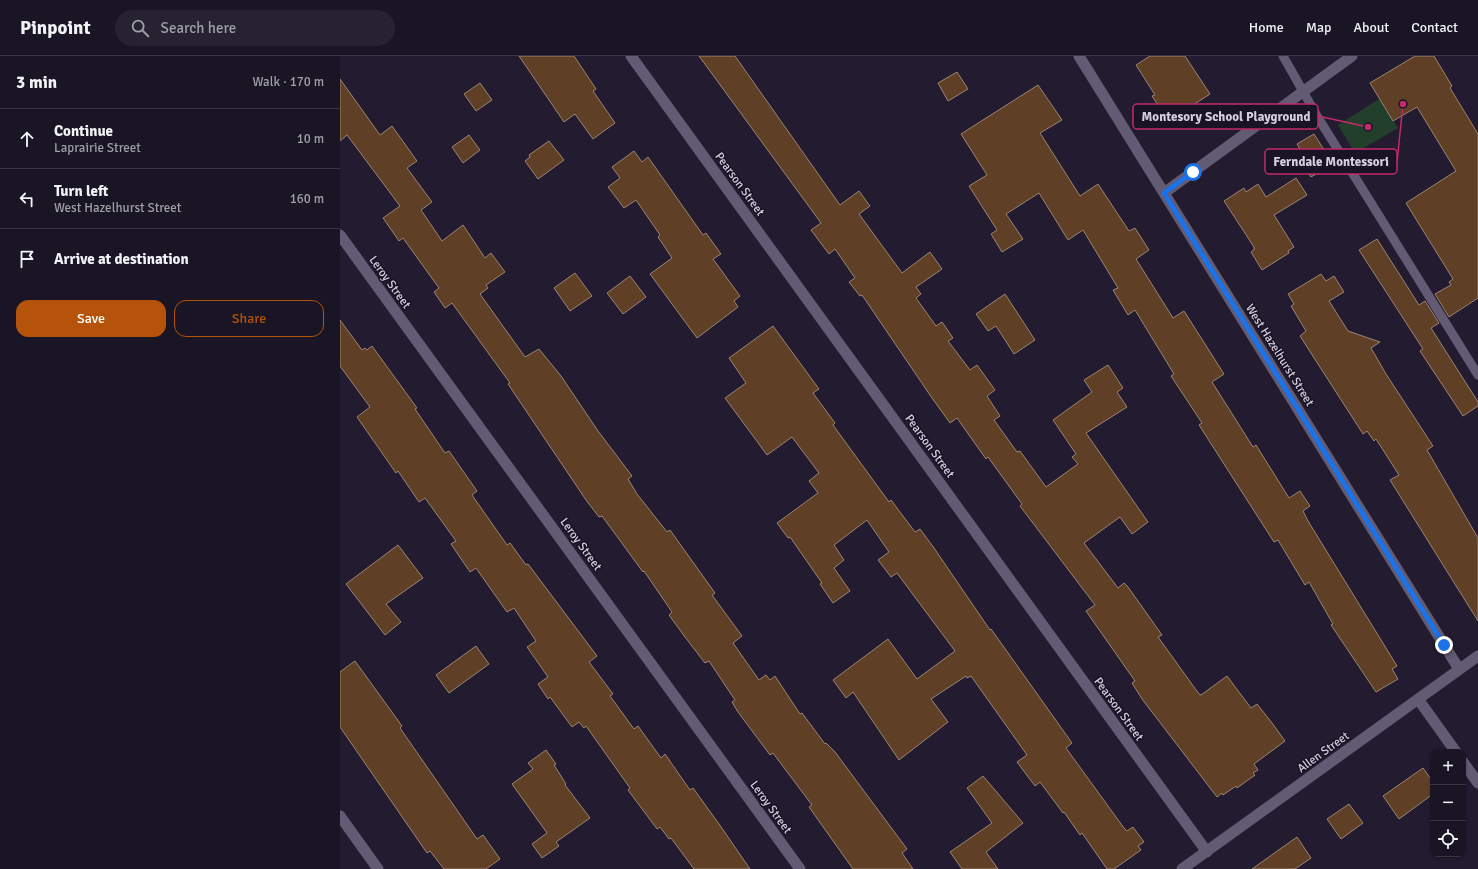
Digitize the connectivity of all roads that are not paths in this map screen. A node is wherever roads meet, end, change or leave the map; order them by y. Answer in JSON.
{"nodes":[{"id":1,"x":631,"y":56,"type":"edge"},
{"id":2,"x":1079,"y":56,"type":"edge"},
{"id":3,"x":1283,"y":56,"type":"edge"},
{"id":4,"x":1352,"y":56,"type":"edge"},
{"id":5,"x":1304,"y":91,"type":"junction"},
{"id":6,"x":1164,"y":193,"type":"junction"},
{"id":7,"x":340,"y":235,"type":"edge"},
{"id":8,"x":1478,"y":375,"type":"edge"},
{"id":9,"x":1478,"y":656,"type":"edge"},
{"id":10,"x":1459,"y":669,"type":"junction"},
{"id":11,"x":1418,"y":699,"type":"junction"},
{"id":12,"x":1454,"y":749,"type":"edge"},
{"id":13,"x":1466,"y":766,"type":"edge"},
{"id":14,"x":1478,"y":783,"type":"edge"},
{"id":15,"x":340,"y":816,"type":"edge"},
{"id":16,"x":1207,"y":852,"type":"junction"},
{"id":17,"x":378,"y":869,"type":"edge"},
{"id":18,"x":800,"y":869,"type":"edge"},
{"id":19,"x":1182,"y":869,"type":"edge"}],
"edges":[{"from":1,"to":16,"type":"street","name":"Pearson Street"},
{"from":2,"to":6,"type":"street","name":"West Hazelhurst Street"},
{"from":3,"to":5,"type":"lane"},
{"from":4,"to":5,"type":"street"},
{"from":5,"to":6,"type":"street"},
{"from":5,"to":8,"type":"lane"},
{"from":6,"to":10,"type":"street","name":"West Hazelhurst Street"},
{"from":7,"to":18,"type":"street","name":"Leroy Street"},
{"from":9,"to":10,"type":"street","name":"Allen Street"},
{"from":10,"to":11,"type":"street","name":"Allen Street"},
{"from":11,"to":12,"type":"street"},
{"from":11,"to":16,"type":"street","name":"Allen Street"},
{"from":13,"to":14,"type":"street"},
{"from":15,"to":17,"type":"street"},
{"from":16,"to":19,"type":"street","name":"Allen Street"}]}
